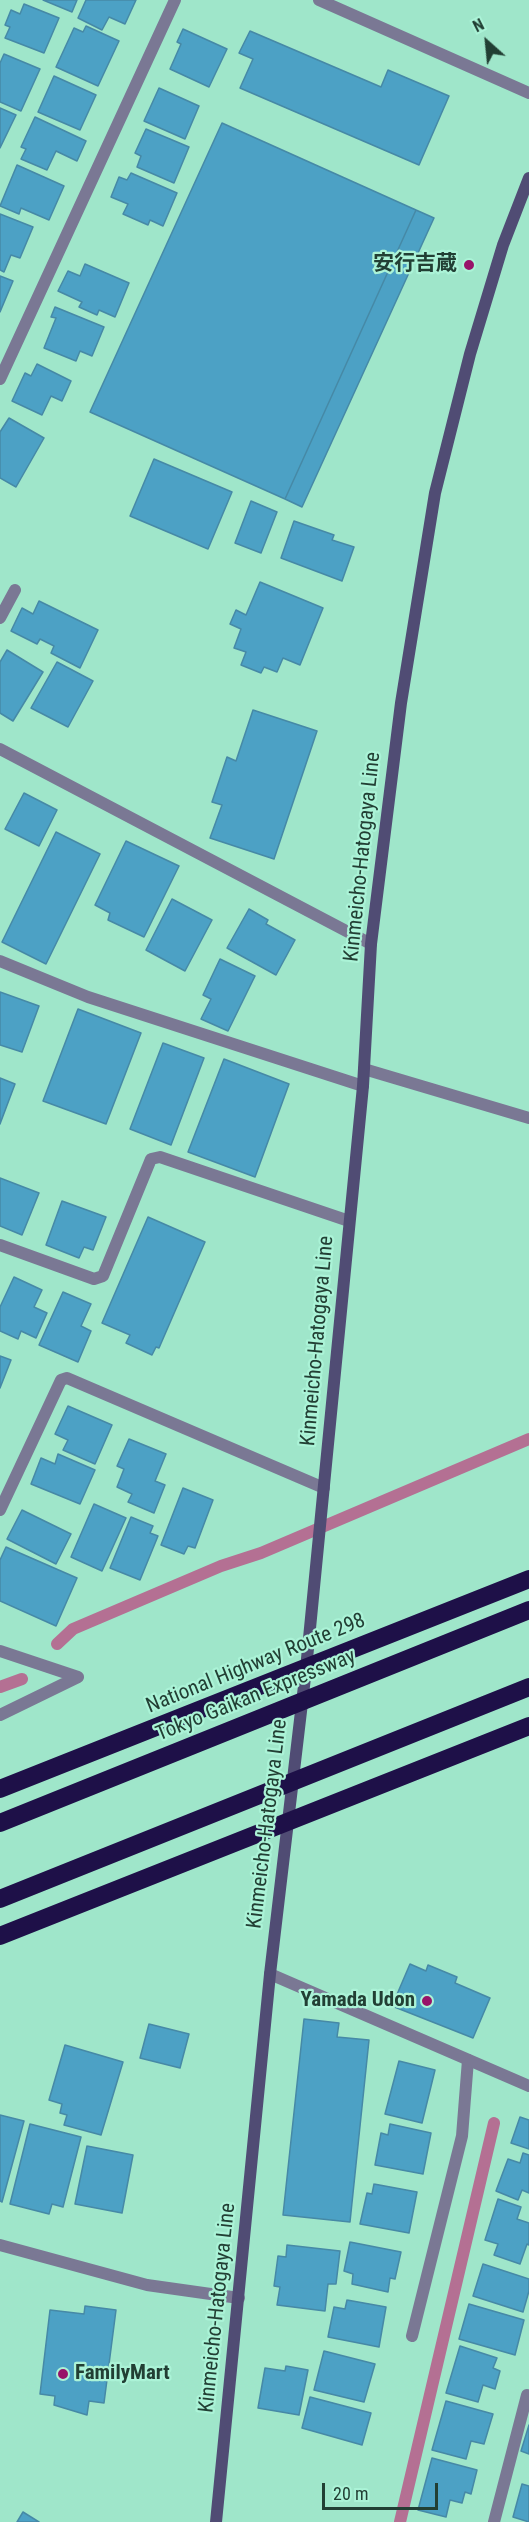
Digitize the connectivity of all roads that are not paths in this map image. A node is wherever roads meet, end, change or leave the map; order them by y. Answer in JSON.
{"nodes":[{"id":1,"x":175,"y":0,"type":"edge"},
{"id":2,"x":319,"y":0,"type":"edge"},
{"id":3,"x":529,"y":93,"type":"edge"},
{"id":4,"x":529,"y":178,"type":"edge"},
{"id":5,"x":0,"y":379,"type":"edge"},
{"id":6,"x":15,"y":590,"type":"dead end"},
{"id":7,"x":0,"y":618,"type":"edge"},
{"id":8,"x":0,"y":749,"type":"edge"},
{"id":9,"x":372,"y":944,"type":"junction"},
{"id":10,"x":0,"y":961,"type":"edge"},
{"id":11,"x":364,"y":1069,"type":"junction"},
{"id":12,"x":363,"y":1086,"type":"junction"},
{"id":13,"x":529,"y":1118,"type":"edge"},
{"id":14,"x":349,"y":1221,"type":"junction"},
{"id":15,"x":0,"y":1245,"type":"edge"},
{"id":16,"x":4,"y":1488,"type":"edge"},
{"id":17,"x":324,"y":1488,"type":"junction"},
{"id":18,"x":0,"y":1510,"type":"edge"},
{"id":19,"x":529,"y":1579,"type":"edge"},
{"id":20,"x":529,"y":1610,"type":"edge"},
{"id":21,"x":0,"y":1651,"type":"edge"},
{"id":22,"x":306,"y":1669,"type":"junction"},
{"id":23,"x":529,"y":1687,"type":"edge"},
{"id":24,"x":0,"y":1715,"type":"edge"},
{"id":25,"x":529,"y":1726,"type":"edge"},
{"id":26,"x":0,"y":1789,"type":"edge"},
{"id":27,"x":0,"y":1823,"type":"edge"},
{"id":28,"x":288,"y":1824,"type":"junction"},
{"id":29,"x":0,"y":1899,"type":"edge"},
{"id":30,"x":0,"y":1936,"type":"edge"},
{"id":31,"x":270,"y":1974,"type":"junction"},
{"id":32,"x":468,"y":2060,"type":"junction"},
{"id":33,"x":529,"y":2086,"type":"edge"},
{"id":34,"x":0,"y":2245,"type":"edge"},
{"id":35,"x":239,"y":2298,"type":"junction"},
{"id":36,"x":412,"y":2336,"type":"dead end"},
{"id":37,"x":529,"y":2396,"type":"edge"},
{"id":38,"x":216,"y":2522,"type":"edge"},
{"id":39,"x":494,"y":2522,"type":"edge"}],
"edges":[{"from":1,"to":5,"type":"street"},
{"from":2,"to":3,"type":"street"},
{"from":4,"to":9,"type":"main road","name":"Kinmeicho-Hatogaya Line"},
{"from":6,"to":7,"type":"street"},
{"from":8,"to":9,"type":"street"},
{"from":9,"to":11,"type":"main road","name":"Kinmeicho-Hatogaya Line"},
{"from":10,"to":12,"type":"street"},
{"from":11,"to":12,"type":"main road","name":"Kinmeicho-Hatogaya Line"},
{"from":11,"to":13,"type":"street"},
{"from":12,"to":14,"type":"main road","name":"Kinmeicho-Hatogaya Line"},
{"from":14,"to":15,"type":"street"},
{"from":14,"to":17,"type":"main road","name":"Kinmeicho-Hatogaya Line"},
{"from":16,"to":17,"type":"street"},
{"from":16,"to":18,"type":"street"},
{"from":17,"to":22,"type":"main road","name":"Kinmeicho-Hatogaya Line"},
{"from":19,"to":22,"type":"highway","name":"National Highway Route 298"},
{"from":20,"to":27,"type":"highway","name":"Tokyo Gaikan Expressway","bridge":true},
{"from":21,"to":24,"type":"street"},
{"from":22,"to":26,"type":"highway","name":"National Highway Route 298"},
{"from":22,"to":28,"type":"main road","name":"Kinmeicho-Hatogaya Line"},
{"from":23,"to":29,"type":"highway","bridge":true},
{"from":25,"to":28,"type":"highway"},
{"from":28,"to":30,"type":"highway"},
{"from":28,"to":31,"type":"main road","name":"Kinmeicho-Hatogaya Line"},
{"from":31,"to":32,"type":"street"},
{"from":31,"to":35,"type":"main road","name":"Kinmeicho-Hatogaya Line"},
{"from":32,"to":33,"type":"street"},
{"from":32,"to":36,"type":"street"},
{"from":34,"to":35,"type":"street"},
{"from":35,"to":38,"type":"main road","name":"Kinmeicho-Hatogaya Line"},
{"from":37,"to":39,"type":"street"}]}
